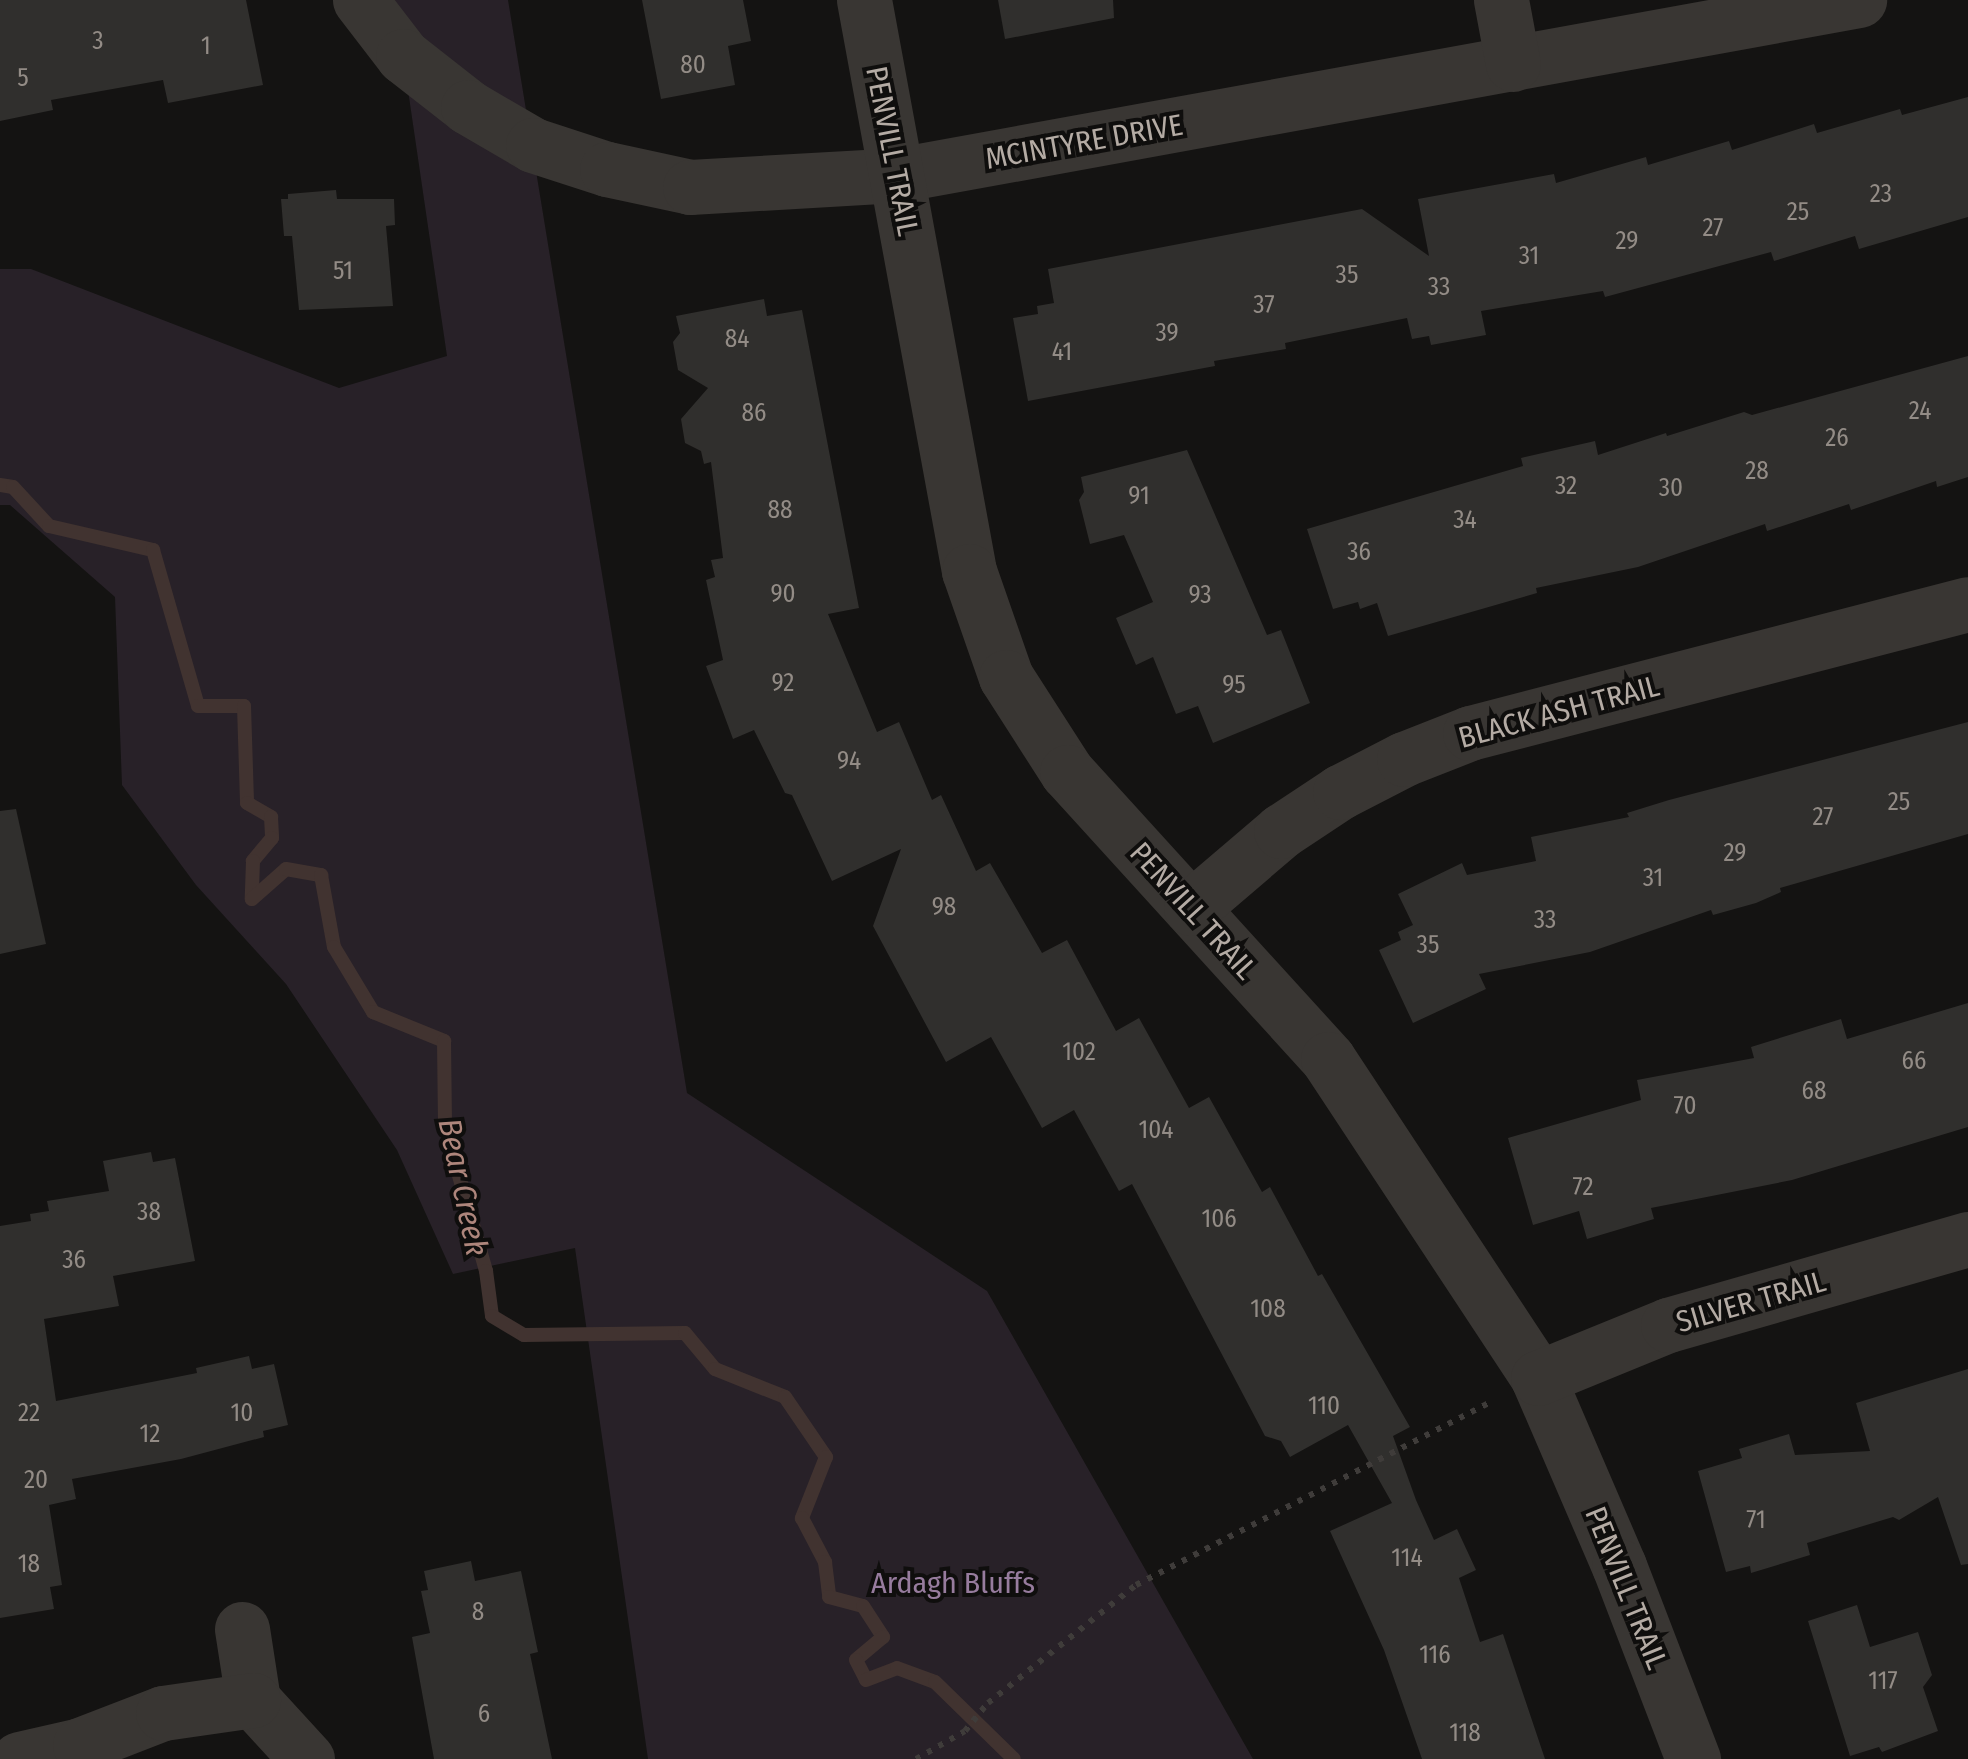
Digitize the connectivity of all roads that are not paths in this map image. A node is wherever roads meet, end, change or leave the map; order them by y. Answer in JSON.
{"nodes":[{"id":1,"x":360,"y":0,"type":"edge"},
{"id":2,"x":864,"y":0,"type":"edge"},
{"id":3,"x":1501,"y":0,"type":"edge"},
{"id":4,"x":1859,"y":0,"type":"edge"},
{"id":5,"x":1513,"y":64,"type":"junction"},
{"id":6,"x":898,"y":175,"type":"junction"},
{"id":7,"x":1968,"y":604,"type":"edge"},
{"id":8,"x":1191,"y":908,"type":"junction"},
{"id":9,"x":1968,"y":1239,"type":"edge"},
{"id":10,"x":1538,"y":1378,"type":"junction"},
{"id":11,"x":242,"y":1630,"type":"dead end"},
{"id":12,"x":253,"y":1700,"type":"junction"},
{"id":13,"x":19,"y":1759,"type":"edge"},
{"id":14,"x":307,"y":1759,"type":"edge"},
{"id":15,"x":1693,"y":1759,"type":"edge"}],
"edges":[{"from":1,"to":6,"type":"street","name":"MCINTYRE DRIVE"},
{"from":2,"to":6,"type":"street","name":"PENVILL TRAIL"},
{"from":3,"to":5,"type":"street"},
{"from":4,"to":5,"type":"street","name":"MCINTYRE DRIVE"},
{"from":5,"to":6,"type":"street","name":"MCINTYRE DRIVE"},
{"from":6,"to":8,"type":"street","name":"PENVILL TRAIL"},
{"from":7,"to":8,"type":"street","name":"BLACK ASH TRAIL"},
{"from":8,"to":10,"type":"street","name":"PENVILL TRAIL"},
{"from":9,"to":10,"type":"street","name":"SILVER TRAIL"},
{"from":10,"to":15,"type":"street","name":"PENVILL TRAIL"},
{"from":11,"to":12,"type":"street"},
{"from":12,"to":13,"type":"street"},
{"from":12,"to":14,"type":"street"}]}
